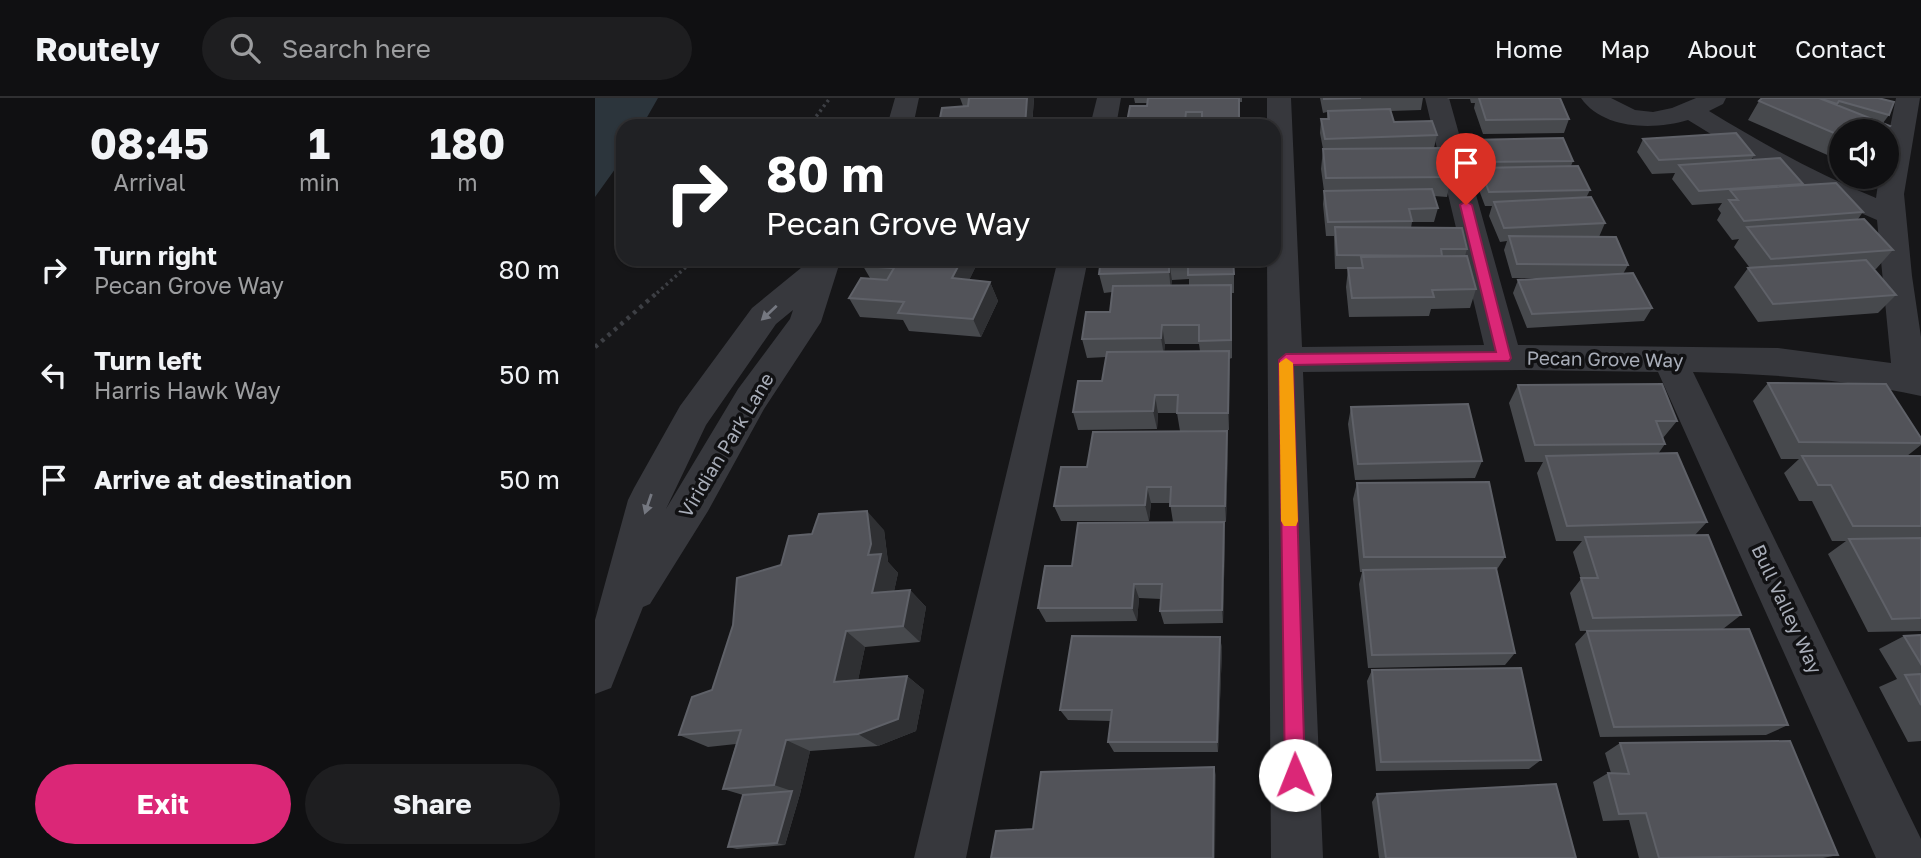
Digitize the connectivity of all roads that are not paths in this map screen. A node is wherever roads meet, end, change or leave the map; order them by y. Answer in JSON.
{"nodes":[{"id":1,"x":908,"y":98,"type":"edge"},
{"id":2,"x":1109,"y":98,"type":"edge"},
{"id":3,"x":1279,"y":98,"type":"edge"},
{"id":4,"x":1437,"y":98,"type":"edge"},
{"id":5,"x":1593,"y":98,"type":"edge"},
{"id":6,"x":1716,"y":98,"type":"edge"},
{"id":7,"x":1908,"y":98,"type":"edge"},
{"id":8,"x":1690,"y":110,"type":"junction"},
{"id":9,"x":902,"y":119,"type":"edge"},
{"id":10,"x":1104,"y":119,"type":"edge"},
{"id":11,"x":1280,"y":119,"type":"edge"},
{"id":12,"x":1281,"y":173,"type":"edge"},
{"id":13,"x":1892,"y":215,"type":"junction"},
{"id":14,"x":824,"y":266,"type":"edge"},
{"id":15,"x":1071,"y":266,"type":"edge"},
{"id":16,"x":1504,"y":358,"type":"junction"},
{"id":17,"x":1286,"y":360,"type":"junction"},
{"id":18,"x":1670,"y":360,"type":"junction"},
{"id":19,"x":1916,"y":382,"type":"edge"},
{"id":20,"x":595,"y":672,"type":"edge"},
{"id":21,"x":940,"y":858,"type":"edge"},
{"id":22,"x":1297,"y":858,"type":"edge"},
{"id":23,"x":1903,"y":858,"type":"edge"}],
"edges":[{"from":1,"to":9,"type":"street"},
{"from":2,"to":10,"type":"street"},
{"from":3,"to":11,"type":"street"},
{"from":4,"to":16,"type":"street"},
{"from":5,"to":8,"type":"street"},
{"from":6,"to":8,"type":"street"},
{"from":7,"to":13,"type":"street"},
{"from":8,"to":13,"type":"street"},
{"from":12,"to":17,"type":"street"},
{"from":13,"to":19,"type":"street"},
{"from":14,"to":20,"type":"street","name":"Viridian Park Lane"},
{"from":15,"to":21,"type":"street"},
{"from":16,"to":17,"type":"street","name":"Pecan Grove Way"},
{"from":16,"to":18,"type":"street","name":"Pecan Grove Way"},
{"from":17,"to":22,"type":"street"},
{"from":18,"to":19,"type":"street","name":"Pecan Grove Way"},
{"from":18,"to":23,"type":"street","name":"Bull Valley Way"}]}
